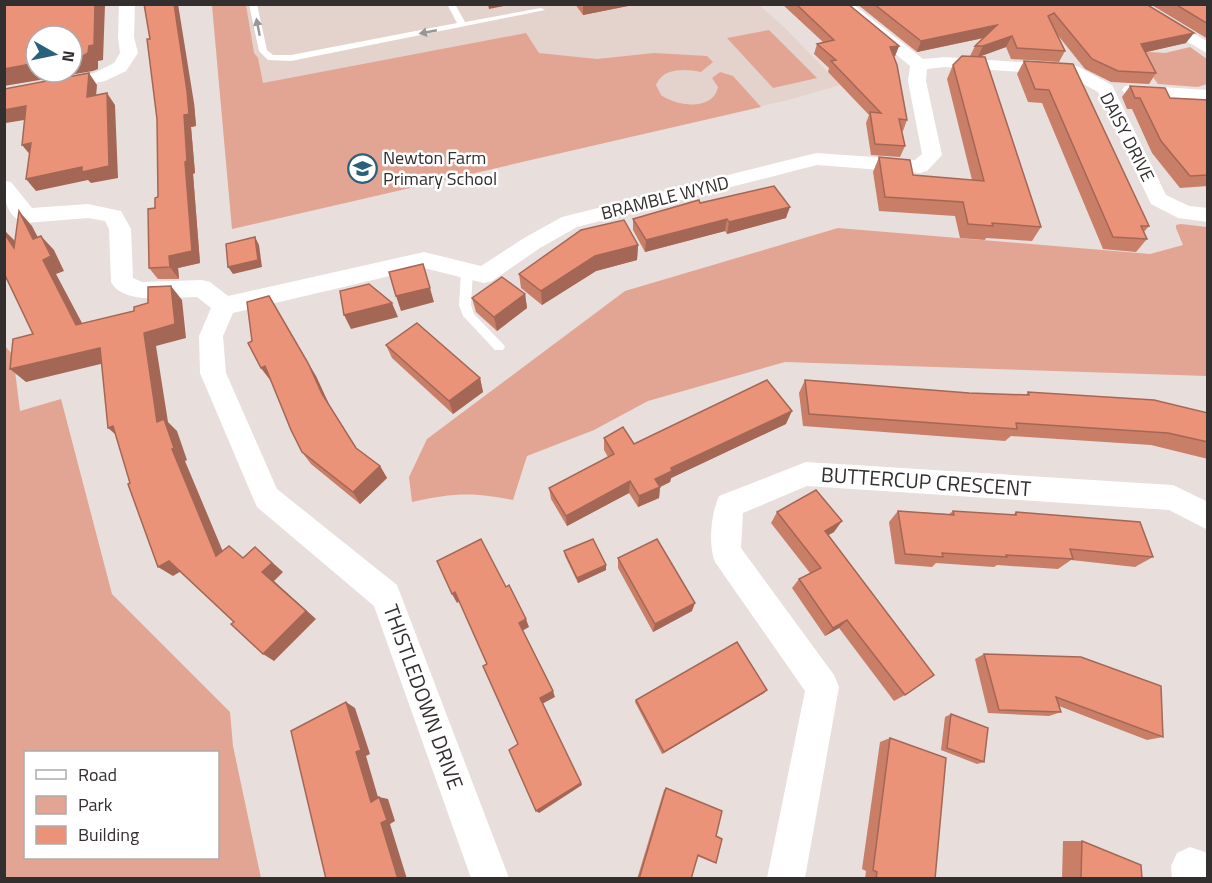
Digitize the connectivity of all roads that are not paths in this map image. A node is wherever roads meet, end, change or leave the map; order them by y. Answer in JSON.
{"nodes":[{"id":1,"x":127,"y":4,"type":"edge"},
{"id":2,"x":253,"y":4,"type":"edge"},
{"id":3,"x":451,"y":4,"type":"edge"},
{"id":4,"x":843,"y":4,"type":"edge"},
{"id":5,"x":1133,"y":4,"type":"edge"},
{"id":6,"x":541,"y":10,"type":"dead end"},
{"id":7,"x":462,"y":25,"type":"junction"},
{"id":8,"x":1208,"y":49,"type":"edge"},
{"id":9,"x":919,"y":64,"type":"junction"},
{"id":10,"x":1106,"y":89,"type":"junction"},
{"id":11,"x":4,"y":95,"type":"edge"},
{"id":12,"x":1208,"y":95,"type":"edge"},
{"id":13,"x":4,"y":188,"type":"edge"},
{"id":14,"x":1208,"y":215,"type":"edge"},
{"id":15,"x":467,"y":271,"type":"junction"},
{"id":16,"x":224,"y":306,"type":"junction"},
{"id":17,"x":499,"y":347,"type":"dead end"},
{"id":18,"x":1208,"y":517,"type":"edge"},
{"id":19,"x":1208,"y":872,"type":"edge"},
{"id":20,"x":490,"y":879,"type":"edge"},
{"id":21,"x":786,"y":879,"type":"edge"},
{"id":22,"x":1191,"y":879,"type":"edge"}],
"edges":[{"from":1,"to":11,"type":"street"},
{"from":7,"to":2,"type":"lane","one_way":true},
{"from":3,"to":7,"type":"lane"},
{"from":4,"to":9,"type":"street"},
{"from":5,"to":8,"type":"street"},
{"from":6,"to":7,"type":"lane"},
{"from":9,"to":10,"type":"street","name":"DAISY DRIVE"},
{"from":9,"to":15,"type":"street","name":"BRAMBLE WYND"},
{"from":10,"to":12,"type":"street"},
{"from":10,"to":14,"type":"street","name":"DAISY DRIVE"},
{"from":13,"to":16,"type":"street"},
{"from":15,"to":16,"type":"street","name":"BRAMBLE WYND"},
{"from":15,"to":17,"type":"lane"},
{"from":16,"to":20,"type":"street","name":"THISTLEDOWN DRIVE"},
{"from":18,"to":21,"type":"street","name":"BUTTERCUP CRESCENT"},
{"from":19,"to":22,"type":"street"}]}
